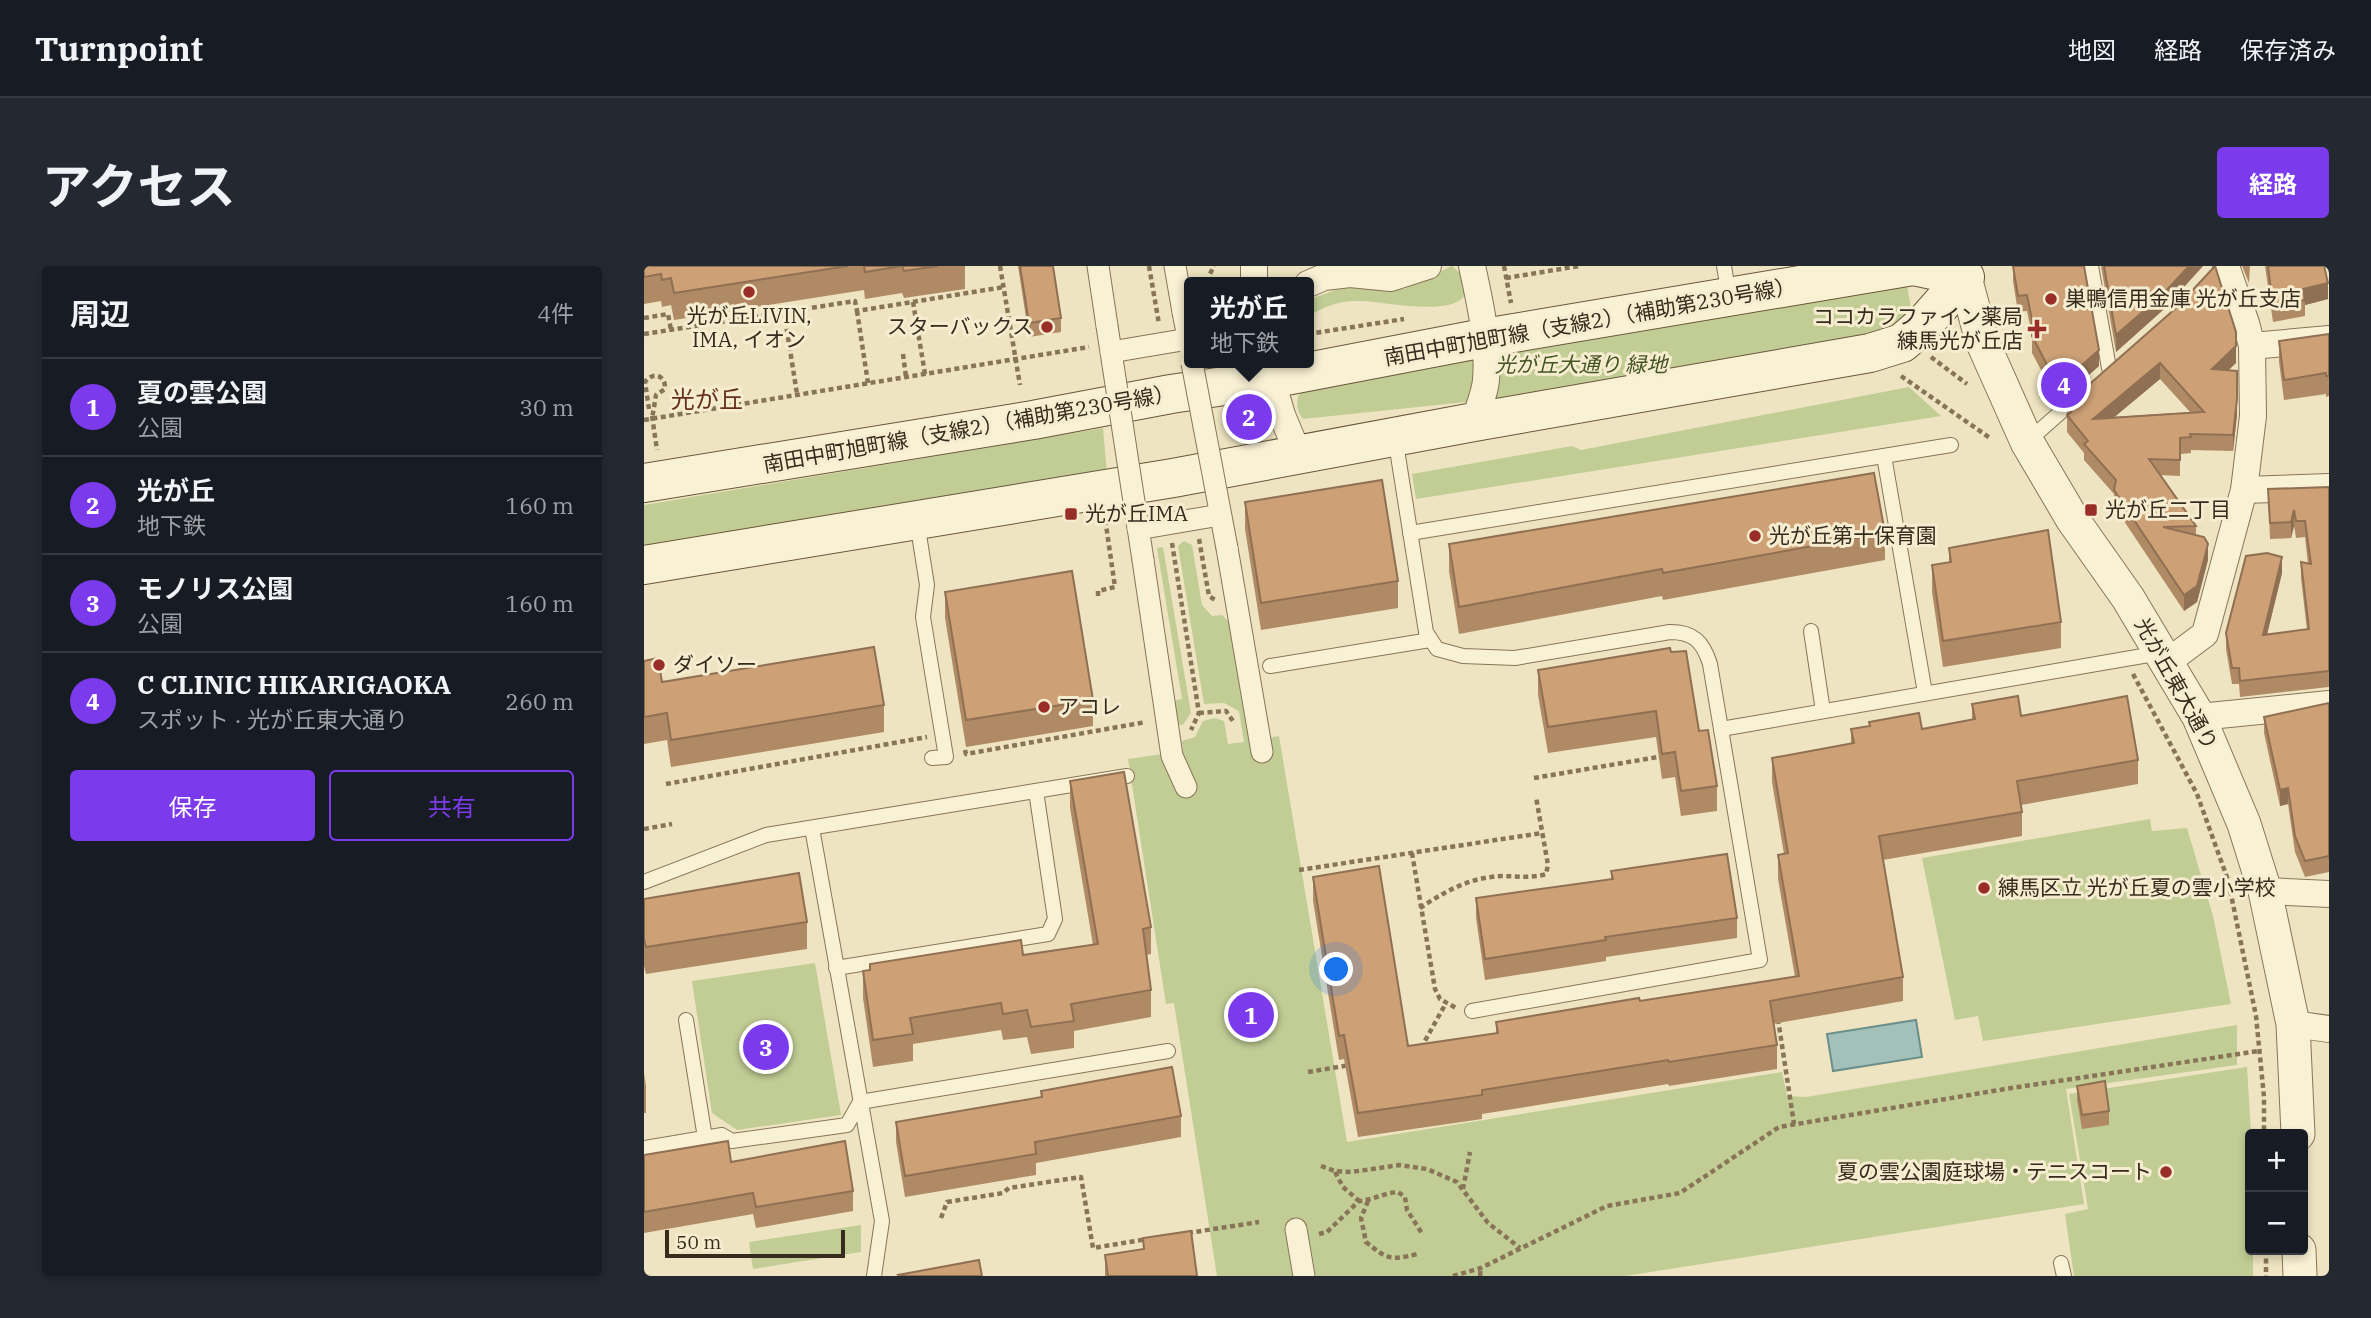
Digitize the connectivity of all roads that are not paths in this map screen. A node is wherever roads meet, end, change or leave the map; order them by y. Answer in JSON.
{"nodes":[{"id":1,"x":1098,"y":266,"type":"edge"},
{"id":2,"x":1175,"y":266,"type":"edge"},
{"id":3,"x":1428,"y":266,"type":"edge"},
{"id":4,"x":1472,"y":266,"type":"edge"},
{"id":5,"x":2091,"y":266,"type":"edge"},
{"id":6,"x":2226,"y":266,"type":"edge"},
{"id":7,"x":1968,"y":270,"type":"edge"},
{"id":8,"x":1314,"y":281,"type":"edge"},
{"id":9,"x":1727,"y":282,"type":"edge"},
{"id":10,"x":1184,"y":317,"type":"edge"},
{"id":11,"x":1484,"y":338,"type":"junction"},
{"id":12,"x":2329,"y":339,"type":"edge"},
{"id":13,"x":1184,"y":344,"type":"edge"},
{"id":14,"x":2252,"y":346,"type":"junction"},
{"id":15,"x":1103,"y":349,"type":"junction"},
{"id":16,"x":1314,"y":364,"type":"edge"},
{"id":17,"x":1193,"y":368,"type":"edge"},
{"id":18,"x":1289,"y":368,"type":"edge"},
{"id":19,"x":1269,"y":371,"type":"edge"},
{"id":20,"x":1474,"y":422,"type":"junction"},
{"id":21,"x":1395,"y":437,"type":"junction"},
{"id":22,"x":2027,"y":442,"type":"junction"},
{"id":23,"x":1951,"y":445,"type":"dead end"},
{"id":24,"x":1299,"y":456,"type":"junction"},
{"id":25,"x":1884,"y":456,"type":"junction"},
{"id":26,"x":650,"y":467,"type":"edge"},
{"id":27,"x":2329,"y":487,"type":"edge"},
{"id":28,"x":2244,"y":490,"type":"junction"},
{"id":29,"x":1220,"y":515,"type":"junction"},
{"id":30,"x":916,"y":520,"type":"junction"},
{"id":31,"x":1138,"y":529,"type":"junction"},
{"id":32,"x":1410,"y":533,"type":"junction"},
{"id":33,"x":644,"y":565,"type":"edge"},
{"id":34,"x":1811,"y":631,"type":"dead end"},
{"id":35,"x":1430,"y":640,"type":"junction"},
{"id":36,"x":2163,"y":658,"type":"junction"},
{"id":37,"x":1270,"y":666,"type":"dead end"},
{"id":38,"x":1925,"y":693,"type":"junction"},
{"id":39,"x":2329,"y":704,"type":"edge"},
{"id":40,"x":1823,"y":711,"type":"junction"},
{"id":41,"x":2199,"y":717,"type":"junction"},
{"id":42,"x":1721,"y":729,"type":"junction"},
{"id":43,"x":1262,"y":752,"type":"dead end"},
{"id":44,"x":939,"y":757,"type":"dead end"},
{"id":45,"x":1127,"y":776,"type":"edge"},
{"id":46,"x":1186,"y":787,"type":"dead end"},
{"id":47,"x":1036,"y":791,"type":"junction"},
{"id":48,"x":812,"y":828,"type":"junction"},
{"id":49,"x":644,"y":881,"type":"edge"},
{"id":50,"x":2265,"y":891,"type":"junction"},
{"id":51,"x":2329,"y":894,"type":"edge"},
{"id":52,"x":836,"y":968,"type":"junction"},
{"id":53,"x":1472,"y":1011,"type":"road end"},
{"id":54,"x":686,"y":1020,"type":"dead end"},
{"id":55,"x":2292,"y":1024,"type":"junction"},
{"id":56,"x":2329,"y":1029,"type":"edge"},
{"id":57,"x":1168,"y":1051,"type":"dead end"},
{"id":58,"x":860,"y":1102,"type":"junction"},
{"id":59,"x":2298,"y":1129,"type":"edge"},
{"id":60,"x":705,"y":1138,"type":"junction"},
{"id":61,"x":644,"y":1148,"type":"edge"},
{"id":62,"x":1297,"y":1235,"type":"road end"},
{"id":63,"x":2299,"y":1255,"type":"edge"},
{"id":64,"x":874,"y":1276,"type":"edge"},
{"id":65,"x":1304,"y":1276,"type":"edge"},
{"id":66,"x":2300,"y":1276,"type":"edge"}],
"edges":[{"from":1,"to":15,"type":"street","bridge":true},
{"from":2,"to":10,"type":"street","bridge":true},
{"from":3,"to":8,"type":"street"},
{"from":4,"to":11,"type":"street"},
{"from":5,"to":22,"type":"lane"},
{"from":6,"to":14,"type":"street"},
{"from":7,"to":9,"type":"main road","name":"南田中町旭町線（支線2）（補助第230号線）"},
{"from":7,"to":20,"type":"main road"},
{"from":7,"to":22,"type":"street","name":"光が丘東大通り"},
{"from":9,"to":11,"type":"main road","name":"南田中町旭町線（支線2）（補助第230号線）"},
{"from":11,"to":16,"type":"main road","name":"南田中町旭町線（支線2）（補助第230号線）"},
{"from":11,"to":20,"type":"street"},
{"from":12,"to":14,"type":"street"},
{"from":13,"to":15,"type":"street","bridge":true},
{"from":14,"to":28,"type":"street"},
{"from":15,"to":31,"type":"street","bridge":true},
{"from":17,"to":29,"type":"street","bridge":true},
{"from":18,"to":19,"type":"main road","name":"南田中町旭町線（支線2）（補助第230号線）"},
{"from":19,"to":24,"type":"street"},
{"from":19,"to":26,"type":"main road","name":"南田中町旭町線（支線2）（補助第230号線）"},
{"from":20,"to":21,"type":"main road"},
{"from":21,"to":24,"type":"main road"},
{"from":21,"to":32,"type":"lane"},
{"from":22,"to":36,"type":"street","name":"光が丘東大通り"},
{"from":23,"to":25,"type":"lane"},
{"from":24,"to":30,"type":"main road"},
{"from":25,"to":32,"type":"lane"},
{"from":25,"to":38,"type":"lane"},
{"from":27,"to":28,"type":"street"},
{"from":28,"to":36,"type":"street"},
{"from":29,"to":31,"type":"street","bridge":true},
{"from":29,"to":43,"type":"street","bridge":true},
{"from":30,"to":33,"type":"main road"},
{"from":30,"to":44,"type":"lane"},
{"from":31,"to":46,"type":"street","bridge":true},
{"from":32,"to":35,"type":"lane"},
{"from":34,"to":40,"type":"lane"},
{"from":35,"to":37,"type":"lane"},
{"from":35,"to":42,"type":"lane"},
{"from":36,"to":38,"type":"lane"},
{"from":36,"to":41,"type":"street","name":"光が丘東大通り"},
{"from":38,"to":40,"type":"lane"},
{"from":39,"to":41,"type":"street"},
{"from":40,"to":42,"type":"lane"},
{"from":41,"to":50,"type":"street","name":"光が丘東大通り"},
{"from":42,"to":53,"type":"lane"},
{"from":45,"to":47,"type":"lane"},
{"from":47,"to":48,"type":"lane"},
{"from":47,"to":52,"type":"lane"},
{"from":48,"to":49,"type":"lane"},
{"from":48,"to":52,"type":"lane"},
{"from":50,"to":51,"type":"street"},
{"from":50,"to":55,"type":"street","name":"光が丘東大通り"},
{"from":52,"to":58,"type":"lane"},
{"from":54,"to":60,"type":"lane"},
{"from":55,"to":56,"type":"street"},
{"from":55,"to":59,"type":"street","name":"光が丘東大通り"},
{"from":57,"to":58,"type":"lane"},
{"from":58,"to":60,"type":"lane"},
{"from":58,"to":64,"type":"lane"},
{"from":60,"to":61,"type":"lane"},
{"from":62,"to":65,"type":"street"},
{"from":63,"to":66,"type":"street"}]}
